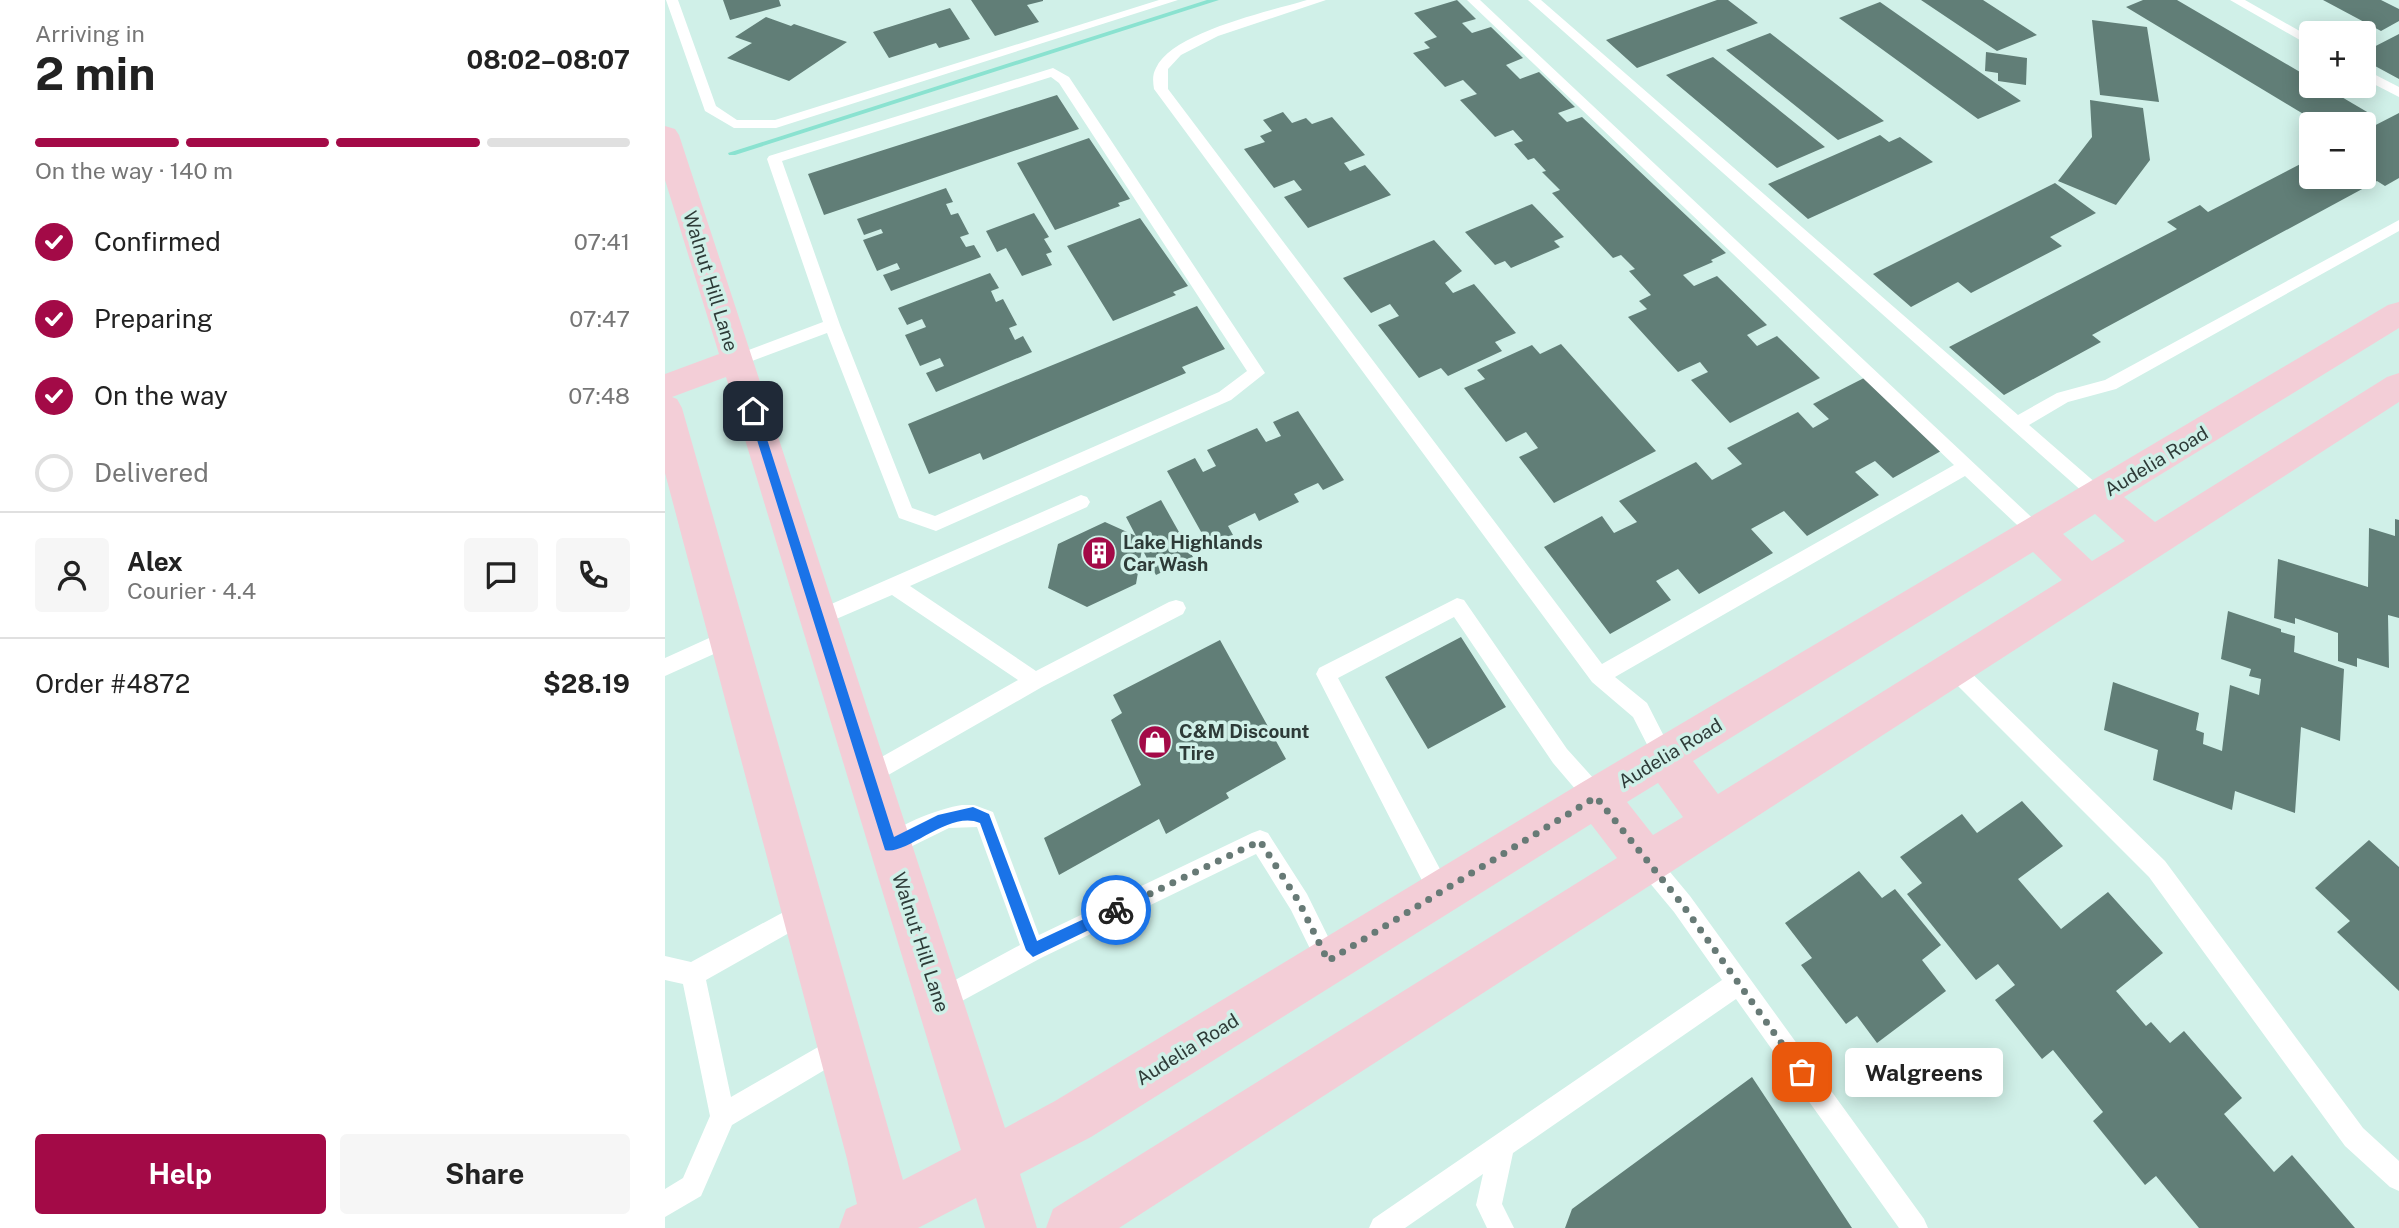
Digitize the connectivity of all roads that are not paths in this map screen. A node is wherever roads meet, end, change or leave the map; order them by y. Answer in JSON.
{"nodes":[{"id":1,"x":672,"y":0,"type":"edge"},
{"id":2,"x":1172,"y":0,"type":"edge"},
{"id":3,"x":1320,"y":0,"type":"edge"},
{"id":4,"x":1473,"y":0,"type":"edge"},
{"id":5,"x":1534,"y":0,"type":"edge"},
{"id":6,"x":2237,"y":0,"type":"edge"},
{"id":7,"x":2299,"y":36,"type":"edge"},
{"id":8,"x":2376,"y":80,"type":"edge"},
{"id":9,"x":2399,"y":93,"type":"edge"},
{"id":10,"x":665,"y":135,"type":"edge"},
{"id":11,"x":2399,"y":225,"type":"edge"},
{"id":12,"x":2399,"y":313,"type":"edge"},
{"id":13,"x":832,"y":325,"type":"junction"},
{"id":14,"x":736,"y":361,"type":"junction"},
{"id":15,"x":2399,"y":386,"type":"edge"},
{"id":16,"x":665,"y":387,"type":"edge"},
{"id":17,"x":665,"y":408,"type":"edge"},
{"id":18,"x":2017,"y":424,"type":"junction"},
{"id":19,"x":1967,"y":466,"type":"junction"},
{"id":20,"x":2099,"y":496,"type":"junction"},
{"id":21,"x":1081,"y":502,"type":"dead end"},
{"id":22,"x":2037,"y":533,"type":"junction"},
{"id":23,"x":2153,"y":542,"type":"junction"},
{"id":24,"x":2090,"y":583,"type":"junction"},
{"id":25,"x":893,"y":585,"type":"junction"},
{"id":26,"x":1177,"y":608,"type":"dead end"},
{"id":27,"x":820,"y":618,"type":"junction"},
{"id":28,"x":729,"y":638,"type":"junction"},
{"id":29,"x":665,"y":667,"type":"edge"},
{"id":30,"x":1954,"y":669,"type":"junction"},
{"id":31,"x":1599,"y":676,"type":"junction"},
{"id":32,"x":1035,"y":681,"type":"junction"},
{"id":33,"x":1664,"y":757,"type":"junction"},
{"id":34,"x":869,"y":775,"type":"junction"},
{"id":35,"x":1596,"y":797,"type":"junction"},
{"id":36,"x":1713,"y":822,"type":"junction"},
{"id":37,"x":890,"y":846,"type":"junction"},
{"id":38,"x":1647,"y":862,"type":"junction"},
{"id":39,"x":1440,"y":892,"type":"junction"},
{"id":40,"x":804,"y":912,"type":"junction"},
{"id":41,"x":1033,"y":950,"type":"junction"},
{"id":42,"x":1328,"y":961,"type":"junction"},
{"id":43,"x":665,"y":968,"type":"edge"},
{"id":44,"x":693,"y":974,"type":"junction"},
{"id":45,"x":1737,"y":984,"type":"junction"},
{"id":46,"x":941,"y":1000,"type":"junction"},
{"id":47,"x":839,"y":1047,"type":"junction"},
{"id":48,"x":723,"y":1116,"type":"junction"},
{"id":49,"x":1503,"y":1146,"type":"junction"},
{"id":50,"x":991,"y":1163,"type":"junction"},
{"id":51,"x":2399,"y":1178,"type":"edge"},
{"id":52,"x":665,"y":1204,"type":"edge"},
{"id":53,"x":880,"y":1224,"type":"edge"},
{"id":54,"x":1011,"y":1228,"type":"edge"},
{"id":55,"x":1072,"y":1228,"type":"edge"},
{"id":56,"x":1382,"y":1228,"type":"edge"},
{"id":57,"x":1501,"y":1228,"type":"edge"},
{"id":58,"x":1915,"y":1228,"type":"edge"}],
"edges":[{"from":1,"to":2,"type":"lane"},
{"from":3,"to":31,"type":"lane"},
{"from":4,"to":19,"type":"lane"},
{"from":5,"to":18,"type":"lane"},
{"from":6,"to":7,"type":"lane"},
{"from":8,"to":9,"type":"lane"},
{"from":10,"to":14,"type":"main road","name":"Walnut Hill Lane"},
{"from":11,"to":18,"type":"lane"},
{"from":12,"to":20,"type":"main road","name":"Audelia Road"},
{"from":13,"to":13,"type":"lane"},
{"from":13,"to":14,"type":"lane"},
{"from":14,"to":16,"type":"main road"},
{"from":14,"to":27,"type":"main road","name":"Walnut Hill Lane"},
{"from":15,"to":23,"type":"main road"},
{"from":17,"to":28,"type":"main road"},
{"from":18,"to":20,"type":"lane"},
{"from":19,"to":22,"type":"lane"},
{"from":19,"to":31,"type":"lane"},
{"from":20,"to":22,"type":"main road","name":"Audelia Road"},
{"from":20,"to":23,"type":"main road"},
{"from":21,"to":25,"type":"lane"},
{"from":22,"to":24,"type":"main road"},
{"from":22,"to":33,"type":"main road","name":"Audelia Road"},
{"from":23,"to":24,"type":"main road"},
{"from":24,"to":30,"type":"main road"},
{"from":25,"to":27,"type":"lane"},
{"from":25,"to":32,"type":"lane"},
{"from":26,"to":32,"type":"lane"},
{"from":27,"to":34,"type":"main road","name":"Walnut Hill Lane"},
{"from":28,"to":29,"type":"lane"},
{"from":28,"to":40,"type":"main road"},
{"from":30,"to":36,"type":"main road"},
{"from":30,"to":51,"type":"lane"},
{"from":31,"to":33,"type":"lane"},
{"from":32,"to":34,"type":"lane"},
{"from":33,"to":35,"type":"main road","name":"Audelia Road"},
{"from":33,"to":36,"type":"main road"},
{"from":34,"to":37,"type":"main road","name":"Walnut Hill Lane"},
{"from":35,"to":38,"type":"main road"},
{"from":35,"to":39,"type":"main road","name":"Audelia Road"},
{"from":35,"to":39,"type":"lane"},
{"from":36,"to":38,"type":"main road"},
{"from":37,"to":41,"type":"lane"},
{"from":37,"to":46,"type":"main road","name":"Walnut Hill Lane"},
{"from":38,"to":45,"type":"lane"},
{"from":38,"to":55,"type":"main road"},
{"from":39,"to":42,"type":"main road","name":"Audelia Road"},
{"from":40,"to":44,"type":"lane"},
{"from":40,"to":47,"type":"main road"},
{"from":41,"to":42,"type":"lane"},
{"from":41,"to":46,"type":"lane"},
{"from":42,"to":50,"type":"main road","name":"Audelia Road"},
{"from":43,"to":44,"type":"lane"},
{"from":44,"to":48,"type":"lane"},
{"from":45,"to":49,"type":"lane"},
{"from":45,"to":58,"type":"lane"},
{"from":46,"to":50,"type":"main road","name":"Walnut Hill Lane"},
{"from":47,"to":48,"type":"lane"},
{"from":47,"to":53,"type":"main road"},
{"from":48,"to":52,"type":"lane"},
{"from":49,"to":56,"type":"lane"},
{"from":49,"to":57,"type":"lane"},
{"from":50,"to":53,"type":"main road","name":"Audelia Road"},
{"from":50,"to":54,"type":"main road","name":"Walnut Hill Lane"}]}
